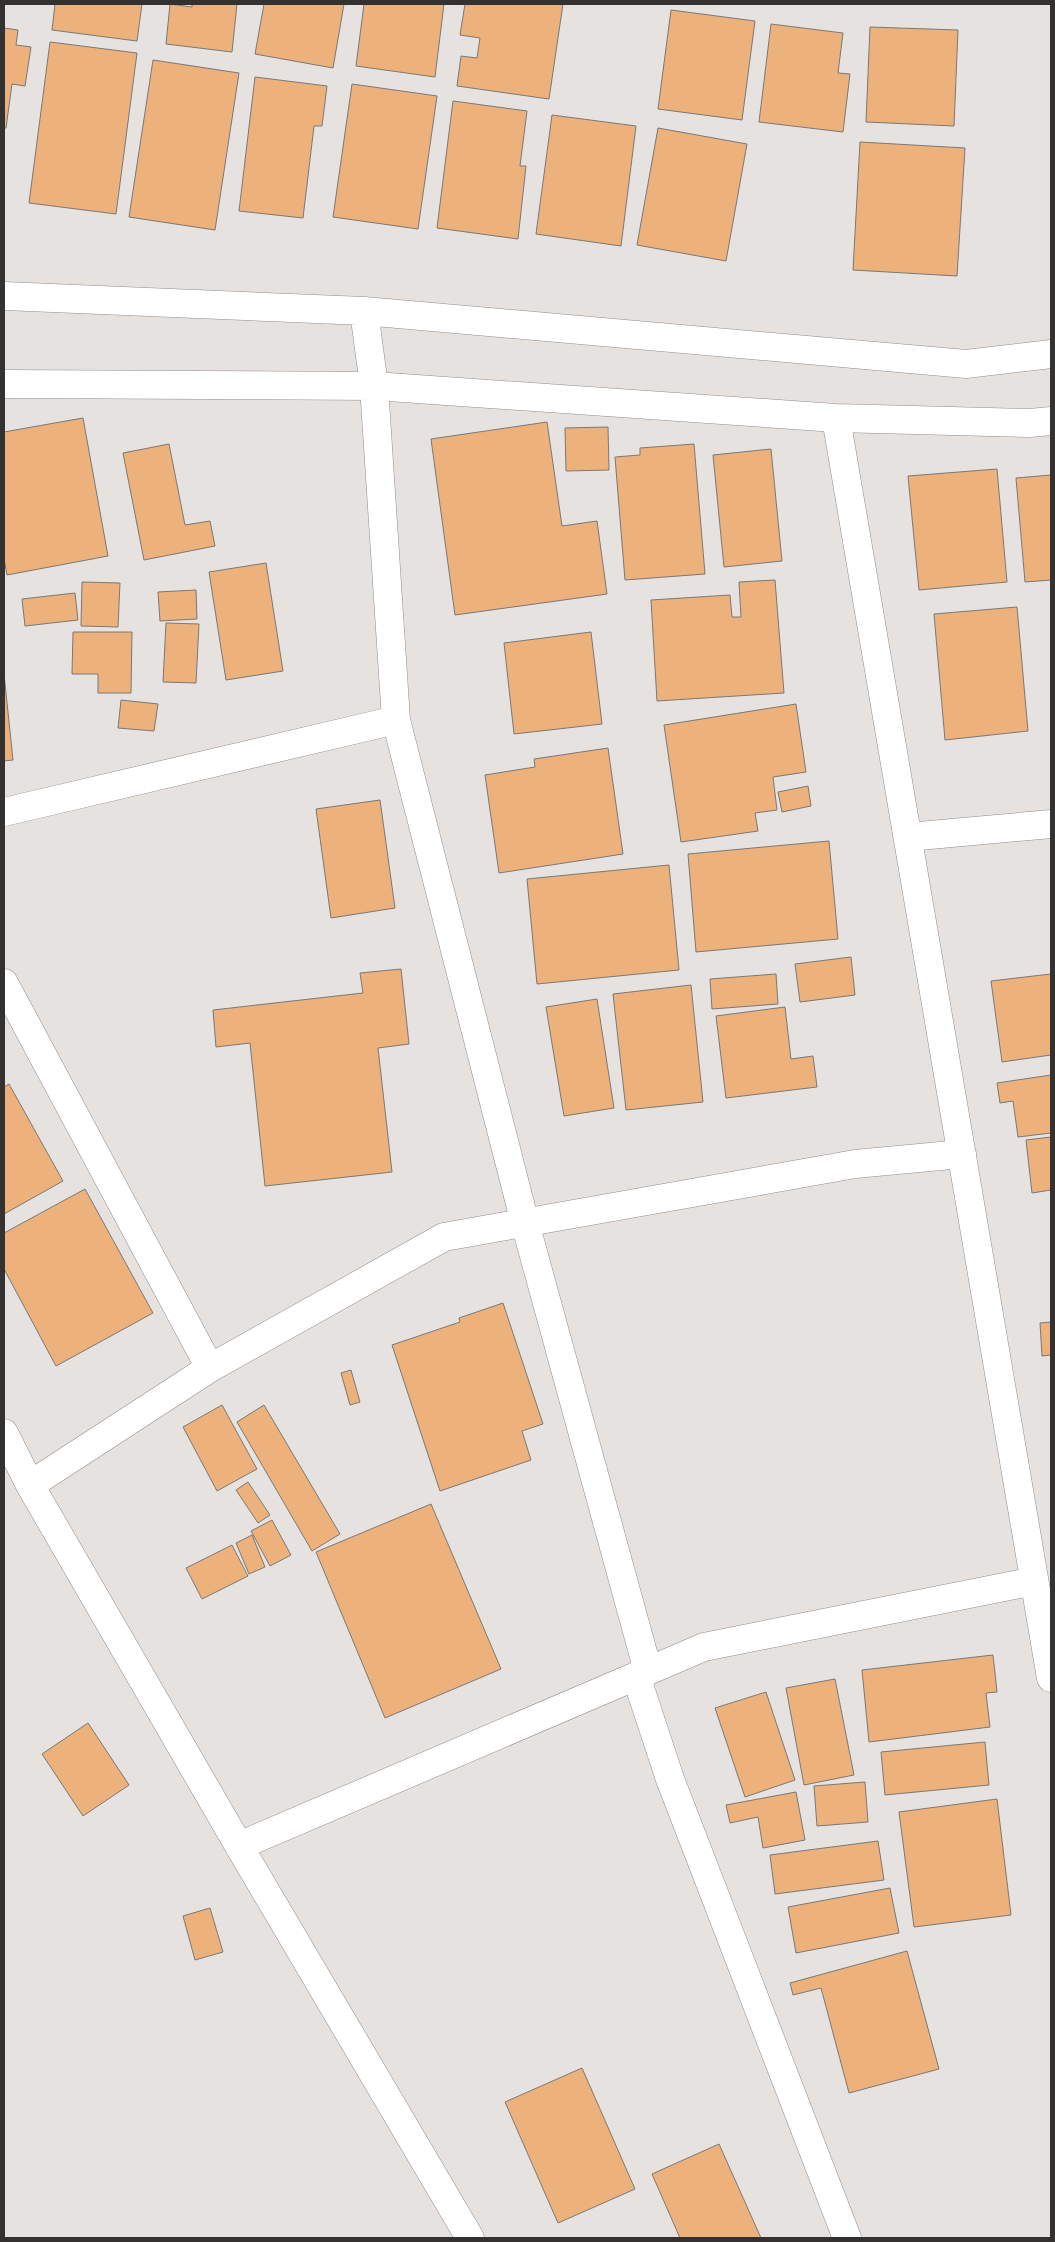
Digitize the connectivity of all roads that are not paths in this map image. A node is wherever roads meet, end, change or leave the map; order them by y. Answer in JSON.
{"nodes":[{"id":1,"x":4,"y":296,"type":"edge"},
{"id":2,"x":364,"y":311,"type":"junction"},
{"id":3,"x":1051,"y":354,"type":"edge"},
{"id":4,"x":4,"y":384,"type":"edge"},
{"id":5,"x":374,"y":386,"type":"junction"},
{"id":6,"x":836,"y":418,"type":"junction"},
{"id":7,"x":1051,"y":421,"type":"edge"},
{"id":8,"x":396,"y":720,"type":"junction"},
{"id":9,"x":4,"y":812,"type":"edge"},
{"id":10,"x":1051,"y":824,"type":"edge"},
{"id":11,"x":908,"y":837,"type":"junction"},
{"id":12,"x":4,"y":983,"type":"edge"},
{"id":13,"x":962,"y":1154,"type":"junction"},
{"id":14,"x":525,"y":1223,"type":"junction"},
{"id":15,"x":210,"y":1368,"type":"junction"},
{"id":16,"x":4,"y":1433,"type":"edge"},
{"id":17,"x":30,"y":1485,"type":"junction"},
{"id":18,"x":1034,"y":1581,"type":"junction"},
{"id":19,"x":1047,"y":1626,"type":"edge"},
{"id":20,"x":642,"y":1673,"type":"junction"},
{"id":21,"x":1051,"y":1678,"type":"edge"},
{"id":22,"x":239,"y":1846,"type":"junction"},
{"id":23,"x":470,"y":2238,"type":"edge"},
{"id":24,"x":847,"y":2238,"type":"edge"}],
"edges":[{"from":1,"to":2,"type":"street"},
{"from":2,"to":3,"type":"street"},
{"from":2,"to":5,"type":"street"},
{"from":4,"to":5,"type":"street"},
{"from":5,"to":6,"type":"street"},
{"from":5,"to":8,"type":"street"},
{"from":6,"to":7,"type":"street"},
{"from":6,"to":11,"type":"street"},
{"from":8,"to":9,"type":"street"},
{"from":8,"to":14,"type":"street"},
{"from":10,"to":11,"type":"street"},
{"from":11,"to":13,"type":"street"},
{"from":12,"to":15,"type":"street"},
{"from":13,"to":14,"type":"street"},
{"from":13,"to":18,"type":"street"},
{"from":14,"to":15,"type":"street"},
{"from":14,"to":20,"type":"street"},
{"from":15,"to":17,"type":"street"},
{"from":16,"to":17,"type":"street"},
{"from":17,"to":22,"type":"street"},
{"from":18,"to":19,"type":"street"},
{"from":18,"to":20,"type":"street"},
{"from":19,"to":21,"type":"street"},
{"from":20,"to":22,"type":"street"},
{"from":20,"to":24,"type":"street"},
{"from":22,"to":23,"type":"street"}]}
